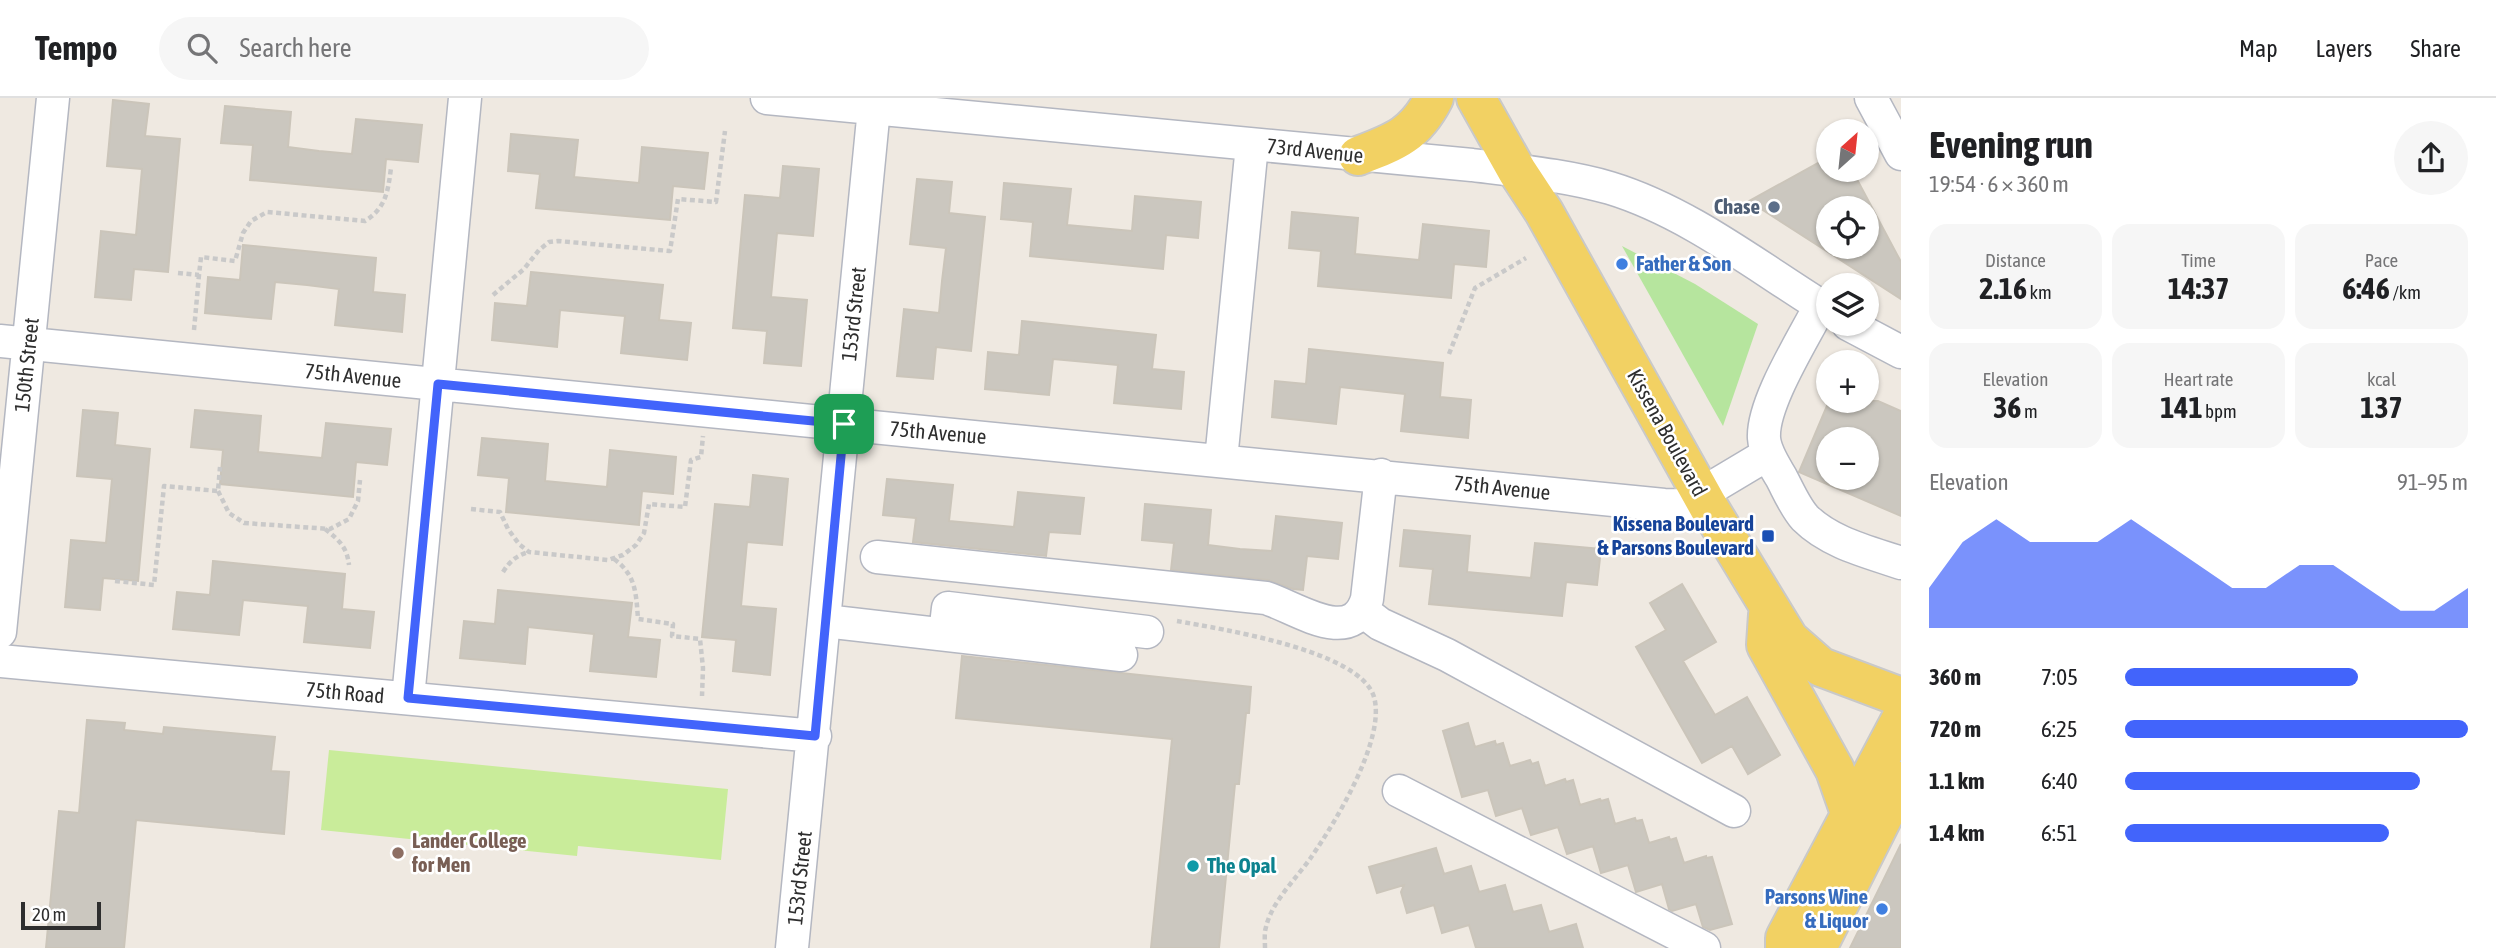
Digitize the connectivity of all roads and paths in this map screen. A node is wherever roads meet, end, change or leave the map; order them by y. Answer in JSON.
{"nodes":[{"id":1,"x":53,"y":98,"type":"edge"},
{"id":2,"x":465,"y":98,"type":"edge"},
{"id":3,"x":768,"y":98,"type":"edge"},
{"id":4,"x":1434,"y":98,"type":"edge"},
{"id":5,"x":1476,"y":98,"type":"edge"},
{"id":6,"x":1871,"y":98,"type":"edge"},
{"id":7,"x":875,"y":103,"type":"edge"},
{"id":8,"x":725,"y":131,"type":"dead end"},
{"id":9,"x":1252,"y":145,"type":"junction"},
{"id":10,"x":1901,"y":154,"type":"edge"},
{"id":11,"x":1358,"y":156,"type":"junction"},
{"id":12,"x":391,"y":168,"type":"dead end"},
{"id":13,"x":1517,"y":171,"type":"junction"},
{"id":14,"x":1527,"y":258,"type":"dead end"},
{"id":15,"x":178,"y":273,"type":"dead end"},
{"id":16,"x":199,"y":275,"type":"junction"},
{"id":17,"x":493,"y":295,"type":"dead end"},
{"id":18,"x":1816,"y":304,"type":"edge"},
{"id":19,"x":1816,"y":322,"type":"edge"},
{"id":20,"x":194,"y":330,"type":"dead end"},
{"id":21,"x":1871,"y":336,"type":"edge"},
{"id":22,"x":15,"y":343,"type":"edge"},
{"id":23,"x":1901,"y":352,"type":"edge"},
{"id":24,"x":1448,"y":354,"type":"dead end"},
{"id":25,"x":438,"y":384,"type":"junction"},
{"id":26,"x":844,"y":424,"type":"junction"},
{"id":27,"x":703,"y":435,"type":"dead end"},
{"id":28,"x":1768,"y":454,"type":"junction"},
{"id":29,"x":1221,"y":460,"type":"junction"},
{"id":30,"x":220,"y":467,"type":"dead end"},
{"id":31,"x":1381,"y":475,"type":"junction"},
{"id":32,"x":360,"y":480,"type":"dead end"},
{"id":33,"x":218,"y":491,"type":"junction"},
{"id":34,"x":1705,"y":500,"type":"junction"},
{"id":35,"x":471,"y":509,"type":"dead end"},
{"id":36,"x":324,"y":529,"type":"junction"},
{"id":37,"x":529,"y":552,"type":"junction"},
{"id":38,"x":877,"y":557,"type":"dead end"},
{"id":39,"x":614,"y":558,"type":"junction"},
{"id":40,"x":1901,"y":563,"type":"edge"},
{"id":41,"x":349,"y":565,"type":"dead end"},
{"id":42,"x":503,"y":572,"type":"dead end"},
{"id":43,"x":115,"y":581,"type":"dead end"},
{"id":44,"x":1768,"y":606,"type":"junction"},
{"id":45,"x":1363,"y":611,"type":"junction"},
{"id":46,"x":825,"y":621,"type":"junction"},
{"id":47,"x":1177,"y":621,"type":"dead end"},
{"id":48,"x":0,"y":632,"type":"edge"},
{"id":49,"x":1147,"y":632,"type":"dead end"},
{"id":50,"x":945,"y":634,"type":"junction"},
{"id":51,"x":1121,"y":655,"type":"dead end"},
{"id":52,"x":0,"y":661,"type":"edge"},
{"id":53,"x":1901,"y":697,"type":"edge"},
{"id":54,"x":408,"y":698,"type":"junction"},
{"id":55,"x":702,"y":700,"type":"dead end"},
{"id":56,"x":1901,"y":719,"type":"edge"},
{"id":57,"x":815,"y":736,"type":"junction"},
{"id":58,"x":1901,"y":781,"type":"edge"},
{"id":59,"x":1399,"y":791,"type":"dead end"},
{"id":60,"x":1734,"y":811,"type":"dead end"},
{"id":61,"x":1850,"y":813,"type":"junction"},
{"id":62,"x":792,"y":948,"type":"edge"},
{"id":63,"x":1265,"y":948,"type":"edge"},
{"id":64,"x":1704,"y":948,"type":"edge"},
{"id":65,"x":1785,"y":948,"type":"edge"},
{"id":66,"x":1817,"y":948,"type":"edge"}],
"edges":[{"from":1,"to":22,"type":"street","name":"150th Street"},
{"from":2,"to":25,"type":"street"},
{"from":3,"to":7,"type":"street","name":"73rd Avenue"},
{"from":4,"to":11,"type":"main road"},
{"from":5,"to":13,"type":"main road","name":"Kissena Boulevard"},
{"from":6,"to":10,"type":"street"},
{"from":7,"to":9,"type":"street","name":"73rd Avenue"},
{"from":7,"to":26,"type":"street","name":"153rd Street"},
{"from":8,"to":17,"type":"path"},
{"from":9,"to":11,"type":"street","name":"73rd Avenue"},
{"from":9,"to":29,"type":"street"},
{"from":11,"to":13,"type":"street","name":"73rd Avenue"},
{"from":12,"to":16,"type":"path"},
{"from":13,"to":18,"type":"street","name":"73rd Avenue"},
{"from":13,"to":34,"type":"main road","name":"Kissena Boulevard"},
{"from":14,"to":24,"type":"path"},
{"from":15,"to":16,"type":"path"},
{"from":16,"to":20,"type":"path"},
{"from":19,"to":28,"type":"street"},
{"from":21,"to":23,"type":"street"},
{"from":22,"to":25,"type":"street","name":"75th Avenue"},
{"from":22,"to":48,"type":"street","name":"150th Street"},
{"from":25,"to":26,"type":"street","name":"75th Avenue"},
{"from":25,"to":54,"type":"street"},
{"from":26,"to":29,"type":"street","name":"75th Avenue"},
{"from":26,"to":46,"type":"street","name":"153rd Street"},
{"from":27,"to":39,"type":"path"},
{"from":28,"to":34,"type":"street"},
{"from":28,"to":40,"type":"street"},
{"from":29,"to":31,"type":"street","name":"75th Avenue"},
{"from":30,"to":33,"type":"path"},
{"from":31,"to":34,"type":"street","name":"75th Avenue"},
{"from":31,"to":45,"type":"street"},
{"from":32,"to":36,"type":"path"},
{"from":33,"to":36,"type":"path"},
{"from":33,"to":43,"type":"path"},
{"from":34,"to":44,"type":"main road","name":"Kissena Boulevard"},
{"from":35,"to":37,"type":"path"},
{"from":36,"to":41,"type":"path"},
{"from":37,"to":39,"type":"path"},
{"from":37,"to":42,"type":"path"},
{"from":38,"to":45,"type":"street"},
{"from":39,"to":55,"type":"path"},
{"from":44,"to":53,"type":"main road"},
{"from":44,"to":61,"type":"main road"},
{"from":45,"to":60,"type":"street"},
{"from":46,"to":50,"type":"street"},
{"from":46,"to":57,"type":"street","name":"153rd Street"},
{"from":47,"to":63,"type":"path"},
{"from":49,"to":50,"type":"street"},
{"from":50,"to":51,"type":"street"},
{"from":52,"to":54,"type":"street","name":"75th Road"},
{"from":54,"to":57,"type":"street","name":"75th Road"},
{"from":56,"to":61,"type":"main road"},
{"from":57,"to":62,"type":"street","name":"153rd Street"},
{"from":58,"to":66,"type":"main road"},
{"from":59,"to":64,"type":"street"},
{"from":61,"to":65,"type":"main road"}]}
